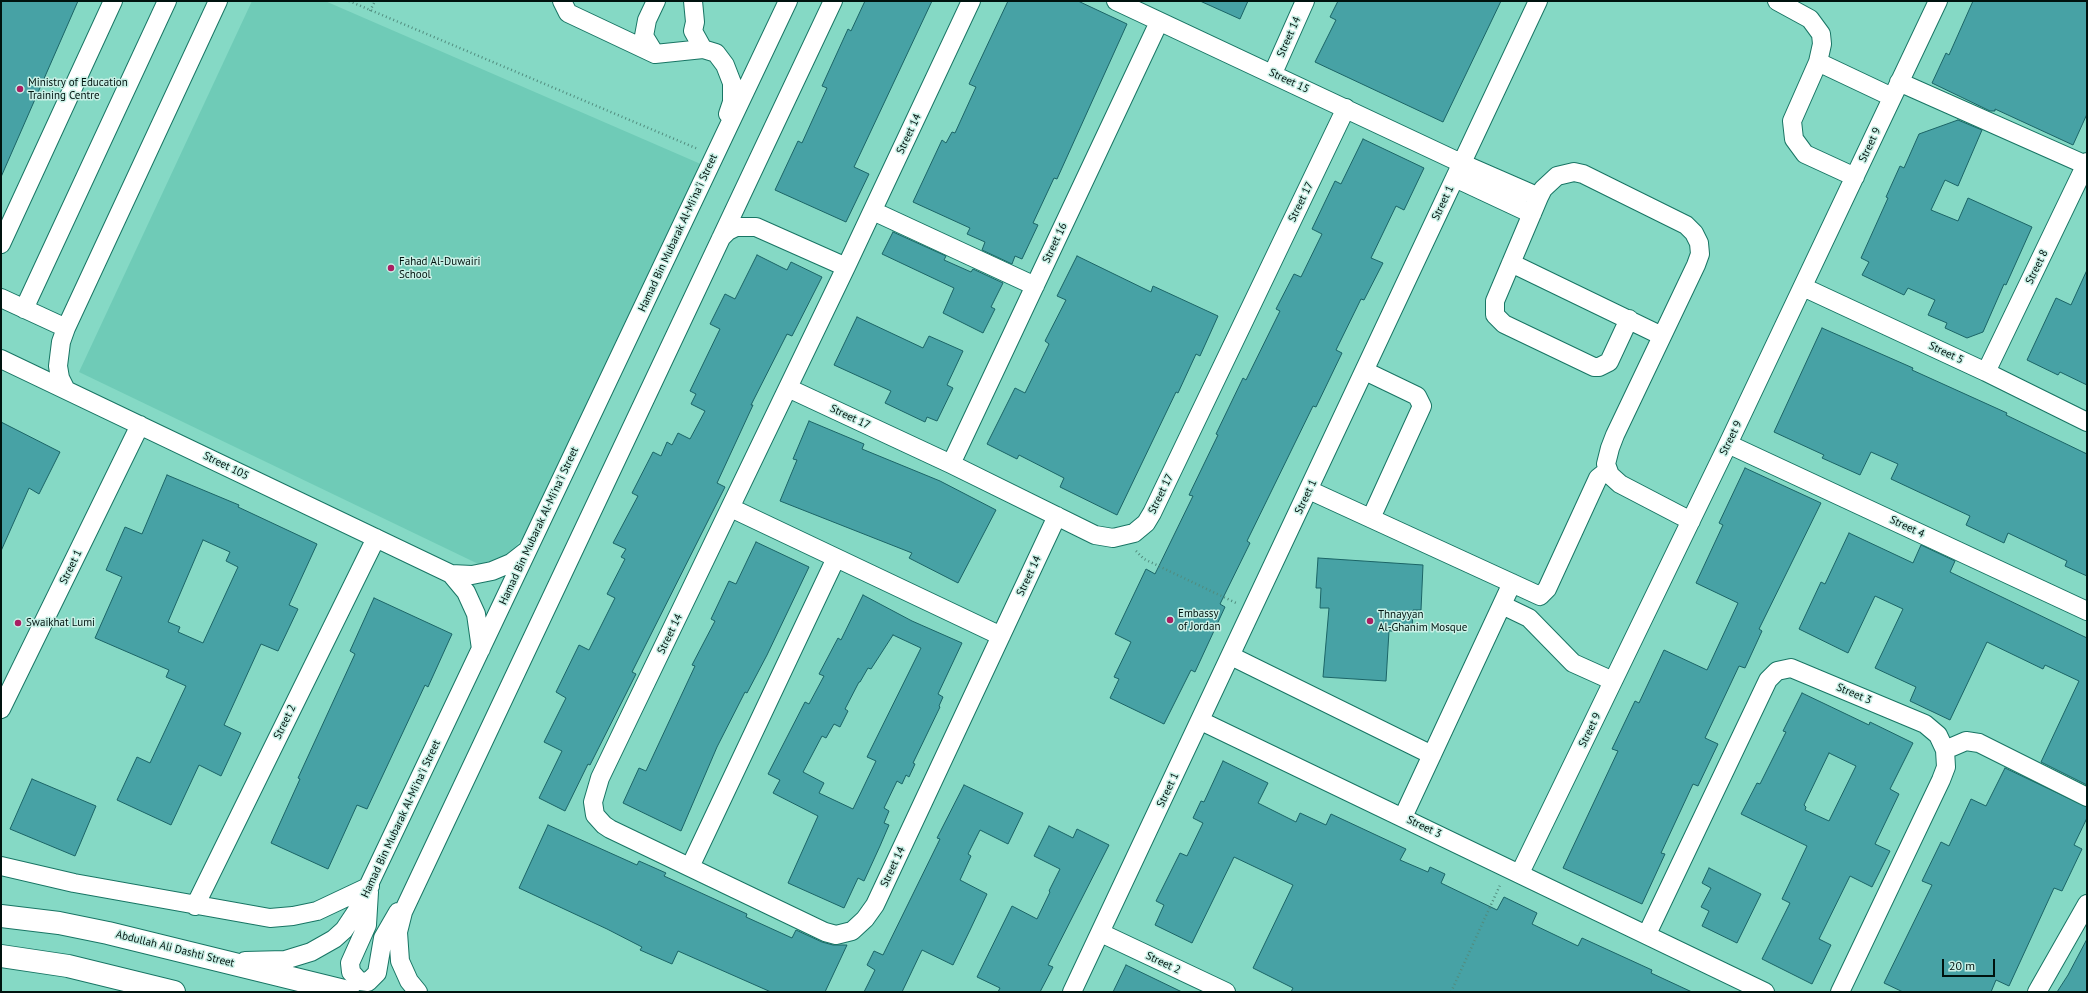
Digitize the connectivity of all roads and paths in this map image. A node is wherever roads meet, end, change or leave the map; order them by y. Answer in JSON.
{"nodes":[{"id":1,"x":113,"y":1,"type":"edge"},
{"id":2,"x":167,"y":1,"type":"edge"},
{"id":3,"x":218,"y":1,"type":"edge"},
{"id":4,"x":349,"y":1,"type":"edge"},
{"id":5,"x":375,"y":1,"type":"edge"},
{"id":6,"x":562,"y":1,"type":"edge"},
{"id":7,"x":656,"y":1,"type":"edge"},
{"id":8,"x":693,"y":1,"type":"edge"},
{"id":9,"x":788,"y":1,"type":"edge"},
{"id":10,"x":833,"y":1,"type":"edge"},
{"id":11,"x":971,"y":1,"type":"edge"},
{"id":12,"x":1116,"y":1,"type":"edge"},
{"id":13,"x":1306,"y":1,"type":"edge"},
{"id":14,"x":1538,"y":1,"type":"edge"},
{"id":15,"x":1777,"y":1,"type":"edge"},
{"id":16,"x":1938,"y":1,"type":"edge"},
{"id":17,"x":370,"y":11,"type":"junction"},
{"id":18,"x":1159,"y":22,"type":"junction"},
{"id":19,"x":703,"y":49,"type":"junction"},
{"id":20,"x":655,"y":54,"type":"junction"},
{"id":21,"x":1818,"y":62,"type":"junction"},
{"id":22,"x":1273,"y":73,"type":"junction"},
{"id":23,"x":1896,"y":90,"type":"junction"},
{"id":24,"x":1346,"y":108,"type":"junction"},
{"id":25,"x":715,"y":156,"type":"junction"},
{"id":26,"x":2086,"y":164,"type":"edge"},
{"id":27,"x":1458,"y":171,"type":"junction"},
{"id":28,"x":1855,"y":177,"type":"junction"},
{"id":29,"x":742,"y":192,"type":"junction"},
{"id":30,"x":1540,"y":197,"type":"junction"},
{"id":31,"x":873,"y":211,"type":"junction"},
{"id":32,"x":1532,"y":214,"type":"junction"},
{"id":33,"x":756,"y":227,"type":"junction"},
{"id":34,"x":721,"y":238,"type":"junction"},
{"id":35,"x":2,"y":239,"type":"edge"},
{"id":36,"x":1511,"y":262,"type":"junction"},
{"id":37,"x":846,"y":267,"type":"junction"},
{"id":38,"x":1035,"y":286,"type":"junction"},
{"id":39,"x":1803,"y":287,"type":"junction"},
{"id":40,"x":1,"y":298,"type":"edge"},
{"id":41,"x":24,"y":309,"type":"junction"},
{"id":42,"x":1629,"y":319,"type":"junction"},
{"id":43,"x":66,"y":328,"type":"junction"},
{"id":44,"x":1662,"y":336,"type":"junction"},
{"id":45,"x":1,"y":359,"type":"edge"},
{"id":46,"x":1364,"y":371,"type":"junction"},
{"id":47,"x":1986,"y":372,"type":"junction"},
{"id":48,"x":788,"y":388,"type":"junction"},
{"id":49,"x":66,"y":390,"type":"junction"},
{"id":50,"x":2087,"y":422,"type":"edge"},
{"id":51,"x":140,"y":425,"type":"junction"},
{"id":52,"x":1728,"y":444,"type":"junction"},
{"id":53,"x":951,"y":464,"type":"junction"},
{"id":54,"x":1608,"y":470,"type":"junction"},
{"id":55,"x":1309,"y":490,"type":"junction"},
{"id":56,"x":731,"y":508,"type":"junction"},
{"id":57,"x":1057,"y":516,"type":"junction"},
{"id":58,"x":1371,"y":518,"type":"junction"},
{"id":59,"x":1691,"y":521,"type":"junction"},
{"id":60,"x":376,"y":538,"type":"junction"},
{"id":61,"x":1120,"y":538,"type":"junction"},
{"id":62,"x":528,"y":550,"type":"junction"},
{"id":63,"x":836,"y":558,"type":"junction"},
{"id":64,"x":451,"y":574,"type":"junction"},
{"id":65,"x":1512,"y":583,"type":"junction"},
{"id":66,"x":1502,"y":605,"type":"junction"},
{"id":67,"x":1252,"y":611,"type":"junction"},
{"id":68,"x":2087,"y":611,"type":"edge"},
{"id":69,"x":1001,"y":636,"type":"junction"},
{"id":70,"x":481,"y":649,"type":"junction"},
{"id":71,"x":1231,"y":656,"type":"junction"},
{"id":72,"x":1613,"y":681,"type":"junction"},
{"id":73,"x":1,"y":709,"type":"edge"},
{"id":74,"x":1201,"y":721,"type":"junction"},
{"id":75,"x":1945,"y":750,"type":"junction"},
{"id":76,"x":1432,"y":755,"type":"junction"},
{"id":77,"x":2087,"y":797,"type":"edge"},
{"id":78,"x":1403,"y":817,"type":"junction"},
{"id":79,"x":1,"y":866,"type":"edge"},
{"id":80,"x":690,"y":867,"type":"junction"},
{"id":81,"x":1514,"y":870,"type":"junction"},
{"id":82,"x":370,"y":886,"type":"junction"},
{"id":83,"x":413,"y":890,"type":"junction"},
{"id":84,"x":2087,"y":904,"type":"edge"},
{"id":85,"x":195,"y":906,"type":"junction"},
{"id":86,"x":1,"y":916,"type":"edge"},
{"id":87,"x":1101,"y":933,"type":"junction"},
{"id":88,"x":1647,"y":934,"type":"junction"},
{"id":89,"x":1,"y":956,"type":"edge"},
{"id":90,"x":221,"y":960,"type":"junction"},
{"id":91,"x":174,"y":992,"type":"edge"},
{"id":92,"x":348,"y":992,"type":"edge"},
{"id":93,"x":418,"y":992,"type":"edge"},
{"id":94,"x":1072,"y":992,"type":"edge"},
{"id":95,"x":1226,"y":992,"type":"edge"},
{"id":96,"x":1451,"y":992,"type":"edge"},
{"id":97,"x":1766,"y":992,"type":"edge"},
{"id":98,"x":1840,"y":992,"type":"edge"},
{"id":99,"x":2038,"y":992,"type":"edge"}],
"edges":[{"from":1,"to":35,"type":"street"},
{"from":2,"to":41,"type":"street"},
{"from":3,"to":43,"type":"street"},
{"from":4,"to":17,"type":"path"},
{"from":5,"to":17,"type":"path"},
{"from":6,"to":20,"type":"street"},
{"from":7,"to":20,"type":"street"},
{"from":8,"to":19,"type":"street"},
{"from":9,"to":25,"type":"street","name":"Hamad Bin Mubarak Al-Mi'na'i Street"},
{"from":10,"to":29,"type":"street"},
{"from":11,"to":31,"type":"street","name":"Street 14"},
{"from":12,"to":18,"type":"street","name":"Street 15"},
{"from":13,"to":22,"type":"street","name":"Street 14"},
{"from":14,"to":27,"type":"street","name":"Street 1"},
{"from":15,"to":21,"type":"street"},
{"from":16,"to":23,"type":"street","name":"Street 9"},
{"from":17,"to":25,"type":"path"},
{"from":18,"to":22,"type":"street","name":"Street 15"},
{"from":18,"to":38,"type":"street","name":"Street 16"},
{"from":19,"to":20,"type":"street"},
{"from":19,"to":25,"type":"street"},
{"from":21,"to":23,"type":"street"},
{"from":21,"to":28,"type":"street"},
{"from":22,"to":24,"type":"street","name":"Street 15"},
{"from":23,"to":26,"type":"street"},
{"from":23,"to":28,"type":"street","name":"Street 9"},
{"from":24,"to":27,"type":"street","name":"Street 15"},
{"from":24,"to":61,"type":"street","name":"Street 17"},
{"from":25,"to":62,"type":"street","name":"Hamad Bin Mubarak Al-Mi'na'i Street"},
{"from":26,"to":47,"type":"street","name":"Street 8"},
{"from":27,"to":30,"type":"street"},
{"from":27,"to":32,"type":"street"},
{"from":27,"to":46,"type":"street","name":"Street 1"},
{"from":28,"to":39,"type":"street","name":"Street 9"},
{"from":29,"to":33,"type":"street"},
{"from":29,"to":34,"type":"street"},
{"from":30,"to":32,"type":"street"},
{"from":30,"to":44,"type":"street"},
{"from":31,"to":37,"type":"street","name":"Street 14"},
{"from":31,"to":38,"type":"street"},
{"from":32,"to":36,"type":"street"},
{"from":33,"to":34,"type":"street"},
{"from":33,"to":37,"type":"street"},
{"from":34,"to":83,"type":"street"},
{"from":36,"to":42,"type":"street"},
{"from":36,"to":42,"type":"street"},
{"from":37,"to":48,"type":"street","name":"Street 14"},
{"from":38,"to":53,"type":"street","name":"Street 16"},
{"from":39,"to":47,"type":"street","name":"Street 5"},
{"from":39,"to":52,"type":"street","name":"Street 9"},
{"from":40,"to":41,"type":"street"},
{"from":41,"to":43,"type":"street"},
{"from":42,"to":44,"type":"street"},
{"from":43,"to":49,"type":"street"},
{"from":44,"to":54,"type":"street"},
{"from":45,"to":49,"type":"street","name":"Street 105"},
{"from":46,"to":55,"type":"street","name":"Street 1"},
{"from":46,"to":58,"type":"street"},
{"from":47,"to":50,"type":"street","name":"Street 5"},
{"from":48,"to":53,"type":"street","name":"Street 17"},
{"from":48,"to":56,"type":"street","name":"Street 14"},
{"from":49,"to":51,"type":"street","name":"Street 105"},
{"from":51,"to":60,"type":"street","name":"Street 105"},
{"from":51,"to":73,"type":"street","name":"Street 1"},
{"from":52,"to":59,"type":"street","name":"Street 9"},
{"from":52,"to":68,"type":"street","name":"Street 4"},
{"from":53,"to":57,"type":"street","name":"Street 17"},
{"from":54,"to":59,"type":"street"},
{"from":54,"to":65,"type":"street"},
{"from":55,"to":58,"type":"street"},
{"from":55,"to":67,"type":"street","name":"Street 1"},
{"from":56,"to":63,"type":"street"},
{"from":56,"to":80,"type":"street","name":"Street 14"},
{"from":57,"to":61,"type":"street","name":"Street 17"},
{"from":57,"to":69,"type":"street","name":"Street 14"},
{"from":58,"to":65,"type":"street"},
{"from":59,"to":72,"type":"street","name":"Street 9"},
{"from":60,"to":64,"type":"street","name":"Street 105"},
{"from":60,"to":85,"type":"street","name":"Street 2"},
{"from":61,"to":67,"type":"path"},
{"from":62,"to":64,"type":"street","name":"Street 105"},
{"from":62,"to":70,"type":"street","name":"Hamad Bin Mubarak Al-Mi'na'i Street"},
{"from":63,"to":69,"type":"street"},
{"from":63,"to":80,"type":"street"},
{"from":64,"to":70,"type":"street","name":"Street 105"},
{"from":65,"to":66,"type":"street"},
{"from":66,"to":72,"type":"street"},
{"from":66,"to":76,"type":"street"},
{"from":67,"to":71,"type":"street","name":"Street 1"},
{"from":69,"to":80,"type":"street","name":"Street 14"},
{"from":70,"to":82,"type":"street","name":"Hamad Bin Mubarak Al-Mi'na'i Street"},
{"from":71,"to":74,"type":"street","name":"Street 1"},
{"from":71,"to":76,"type":"street"},
{"from":72,"to":81,"type":"street","name":"Street 9"},
{"from":74,"to":78,"type":"street","name":"Street 3"},
{"from":74,"to":87,"type":"street","name":"Street 1"},
{"from":75,"to":77,"type":"street"},
{"from":75,"to":88,"type":"street","name":"Street 3"},
{"from":75,"to":98,"type":"street"},
{"from":76,"to":78,"type":"street"},
{"from":78,"to":81,"type":"street","name":"Street 3"},
{"from":79,"to":85,"type":"street"},
{"from":81,"to":88,"type":"street","name":"Street 3"},
{"from":81,"to":96,"type":"path"},
{"from":82,"to":83,"type":"street"},
{"from":82,"to":85,"type":"street"},
{"from":82,"to":90,"type":"street","name":"Hamad Bin Mubarak Al-Mi'na'i Street"},
{"from":83,"to":93,"type":"street"},
{"from":84,"to":99,"type":"street"},
{"from":86,"to":90,"type":"main road","name":"Abdullah Ali Dashti Street"},
{"from":87,"to":94,"type":"street","name":"Street 1"},
{"from":87,"to":95,"type":"street","name":"Street 2"},
{"from":88,"to":97,"type":"street","name":"Street 3"},
{"from":89,"to":91,"type":"main road"},
{"from":90,"to":92,"type":"main road","name":"Abdullah Ali Dashti Street"}]}
